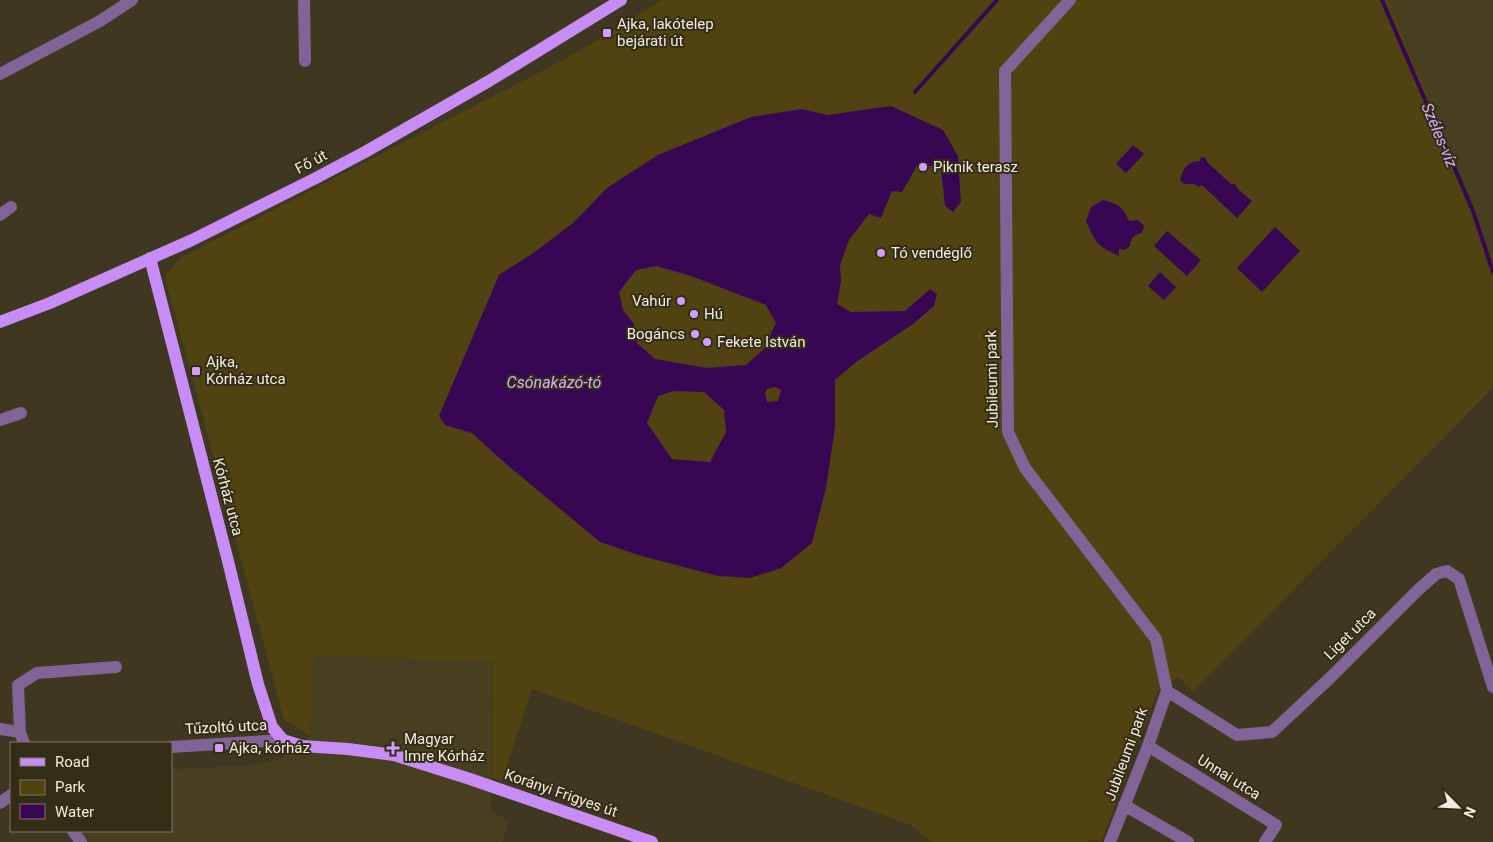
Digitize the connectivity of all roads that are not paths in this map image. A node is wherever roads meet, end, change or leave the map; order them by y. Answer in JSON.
{"nodes":[{"id":1,"x":132,"y":0,"type":"edge"},
{"id":2,"x":304,"y":0,"type":"edge"},
{"id":3,"x":622,"y":0,"type":"edge"},
{"id":4,"x":1070,"y":0,"type":"edge"},
{"id":5,"x":305,"y":62,"type":"dead end"},
{"id":6,"x":0,"y":74,"type":"edge"},
{"id":7,"x":12,"y":207,"type":"dead end"},
{"id":8,"x":0,"y":215,"type":"edge"},
{"id":9,"x":150,"y":258,"type":"junction"},
{"id":10,"x":0,"y":322,"type":"edge"},
{"id":11,"x":21,"y":413,"type":"dead end"},
{"id":12,"x":0,"y":420,"type":"edge"},
{"id":13,"x":116,"y":666,"type":"dead end"},
{"id":14,"x":1493,"y":687,"type":"edge"},
{"id":15,"x":1167,"y":691,"type":"junction"},
{"id":16,"x":0,"y":729,"type":"edge"},
{"id":17,"x":22,"y":738,"type":"edge"},
{"id":18,"x":283,"y":740,"type":"junction"},
{"id":19,"x":1148,"y":746,"type":"junction"},
{"id":20,"x":172,"y":747,"type":"edge"},
{"id":21,"x":1124,"y":805,"type":"junction"},
{"id":22,"x":652,"y":842,"type":"edge"},
{"id":23,"x":1110,"y":842,"type":"edge"},
{"id":24,"x":1188,"y":842,"type":"edge"},
{"id":25,"x":1265,"y":842,"type":"edge"}],
"edges":[{"from":1,"to":6,"type":"street"},
{"from":2,"to":5,"type":"street"},
{"from":3,"to":9,"type":"main road","name":"Fő út"},
{"from":4,"to":15,"type":"street","name":"Jubileumi park"},
{"from":7,"to":8,"type":"street"},
{"from":9,"to":10,"type":"main road","name":"Fő út"},
{"from":9,"to":18,"type":"main road","name":"Kórház utca"},
{"from":11,"to":12,"type":"street"},
{"from":13,"to":17,"type":"street"},
{"from":14,"to":15,"type":"street","name":"Liget utca"},
{"from":15,"to":19,"type":"street","name":"Jubileumi park"},
{"from":16,"to":17,"type":"street"},
{"from":18,"to":20,"type":"street","name":"Tűzoltó utca"},
{"from":18,"to":22,"type":"main road","name":"Korányi Frigyes út"},
{"from":19,"to":21,"type":"street","name":"Jubileumi park"},
{"from":19,"to":25,"type":"street","name":"Unnai utca"},
{"from":21,"to":23,"type":"street","name":"Jubileumi park"},
{"from":21,"to":24,"type":"street"}]}
